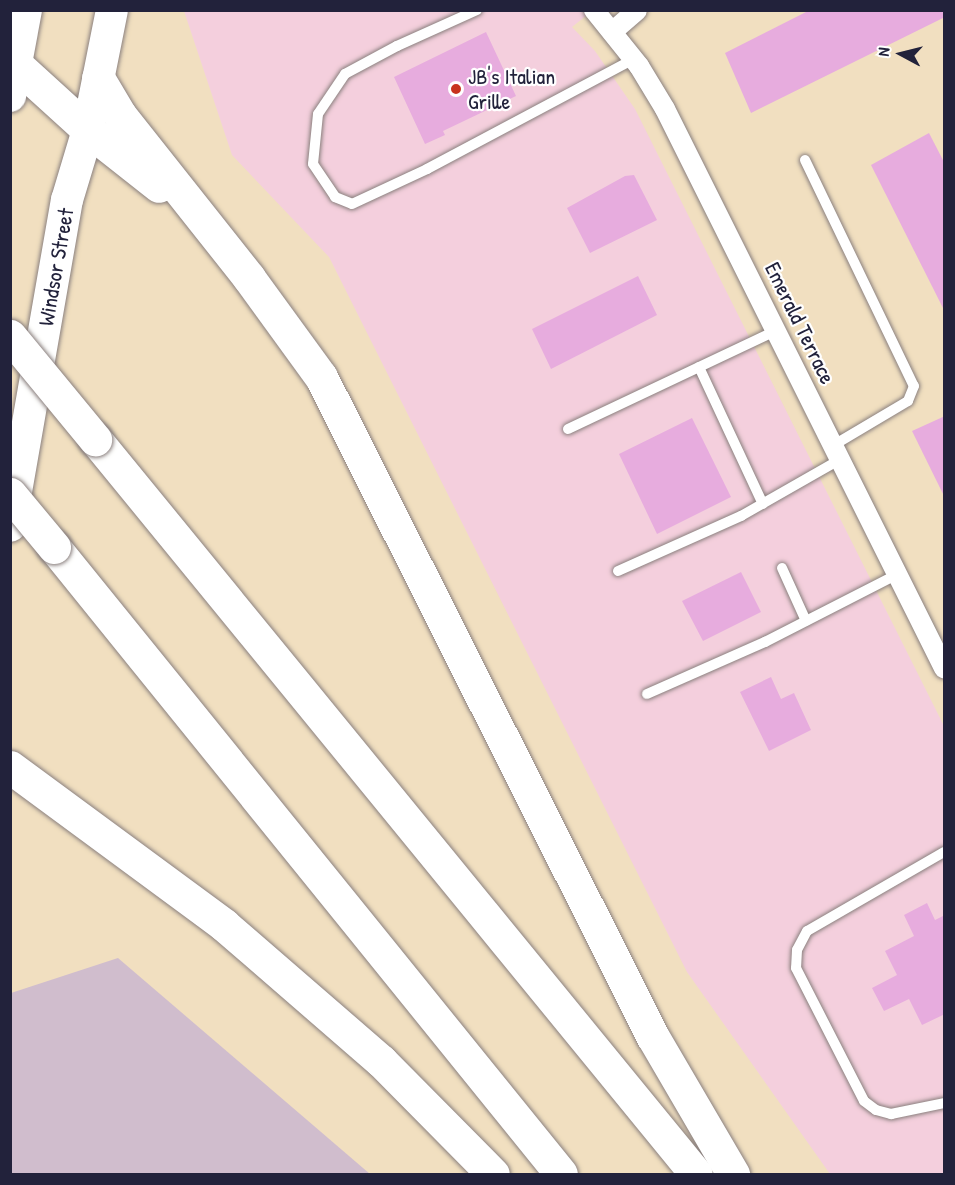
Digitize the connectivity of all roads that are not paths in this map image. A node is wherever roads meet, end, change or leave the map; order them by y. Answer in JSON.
{"nodes":[{"id":1,"x":26,"y":10,"type":"edge"},
{"id":2,"x":112,"y":10,"type":"edge"},
{"id":3,"x":477,"y":10,"type":"edge"},
{"id":4,"x":594,"y":10,"type":"edge"},
{"id":5,"x":637,"y":10,"type":"edge"},
{"id":6,"x":612,"y":32,"type":"junction"},
{"id":7,"x":634,"y":59,"type":"junction"},
{"id":8,"x":13,"y":61,"type":"edge"},
{"id":9,"x":98,"y":78,"type":"junction"},
{"id":10,"x":10,"y":96,"type":"edge"},
{"id":11,"x":88,"y":130,"type":"junction"},
{"id":12,"x":805,"y":160,"type":"dead end"},
{"id":13,"x":209,"y":225,"type":"junction"},
{"id":14,"x":777,"y":330,"type":"junction"},
{"id":15,"x":10,"y":336,"type":"edge"},
{"id":16,"x":699,"y":367,"type":"junction"},
{"id":17,"x":568,"y":429,"type":"dead end"},
{"id":18,"x":837,"y":452,"type":"junction"},
{"id":19,"x":10,"y":494,"type":"edge"},
{"id":20,"x":763,"y":504,"type":"junction"},
{"id":21,"x":10,"y":526,"type":"edge"},
{"id":22,"x":782,"y":568,"type":"dead end"},
{"id":23,"x":618,"y":571,"type":"dead end"},
{"id":24,"x":898,"y":574,"type":"junction"},
{"id":25,"x":806,"y":621,"type":"junction"},
{"id":26,"x":945,"y":668,"type":"edge"},
{"id":27,"x":647,"y":693,"type":"dead end"},
{"id":28,"x":10,"y":767,"type":"edge"},
{"id":29,"x":10,"y":799,"type":"edge"},
{"id":30,"x":68,"y":813,"type":"junction"},
{"id":31,"x":945,"y":852,"type":"edge"},
{"id":32,"x":945,"y":1103,"type":"edge"},
{"id":33,"x":493,"y":1174,"type":"edge"},
{"id":34,"x":561,"y":1174,"type":"edge"},
{"id":35,"x":696,"y":1174,"type":"edge"},
{"id":36,"x":733,"y":1174,"type":"edge"}],
"edges":[{"from":1,"to":8,"type":"main road"},
{"from":2,"to":9,"type":"main road","name":"Windsor Street"},
{"from":3,"to":7,"type":"lane"},
{"from":4,"to":6,"type":"street","name":"Emerald Terrace"},
{"from":5,"to":6,"type":"street"},
{"from":6,"to":7,"type":"street","name":"Emerald Terrace"},
{"from":7,"to":14,"type":"street","name":"Emerald Terrace"},
{"from":8,"to":10,"type":"main road"},
{"from":8,"to":11,"type":"highway"},
{"from":9,"to":11,"type":"main road","name":"Windsor Street"},
{"from":9,"to":13,"type":"highway"},
{"from":11,"to":13,"type":"highway"},
{"from":11,"to":21,"type":"main road","name":"Windsor Street"},
{"from":12,"to":18,"type":"lane"},
{"from":13,"to":36,"type":"highway"},
{"from":14,"to":16,"type":"lane"},
{"from":14,"to":18,"type":"street","name":"Emerald Terrace"},
{"from":15,"to":35,"type":"highway","bridge":true},
{"from":16,"to":17,"type":"lane"},
{"from":16,"to":20,"type":"lane"},
{"from":18,"to":20,"type":"lane"},
{"from":18,"to":24,"type":"street","name":"Emerald Terrace"},
{"from":19,"to":34,"type":"highway","bridge":true},
{"from":20,"to":23,"type":"lane"},
{"from":22,"to":25,"type":"lane"},
{"from":24,"to":25,"type":"lane"},
{"from":24,"to":26,"type":"street","name":"Emerald Terrace"},
{"from":25,"to":27,"type":"lane"},
{"from":28,"to":30,"type":"highway"},
{"from":29,"to":30,"type":"highway"},
{"from":30,"to":33,"type":"highway"},
{"from":31,"to":32,"type":"lane"}]}
